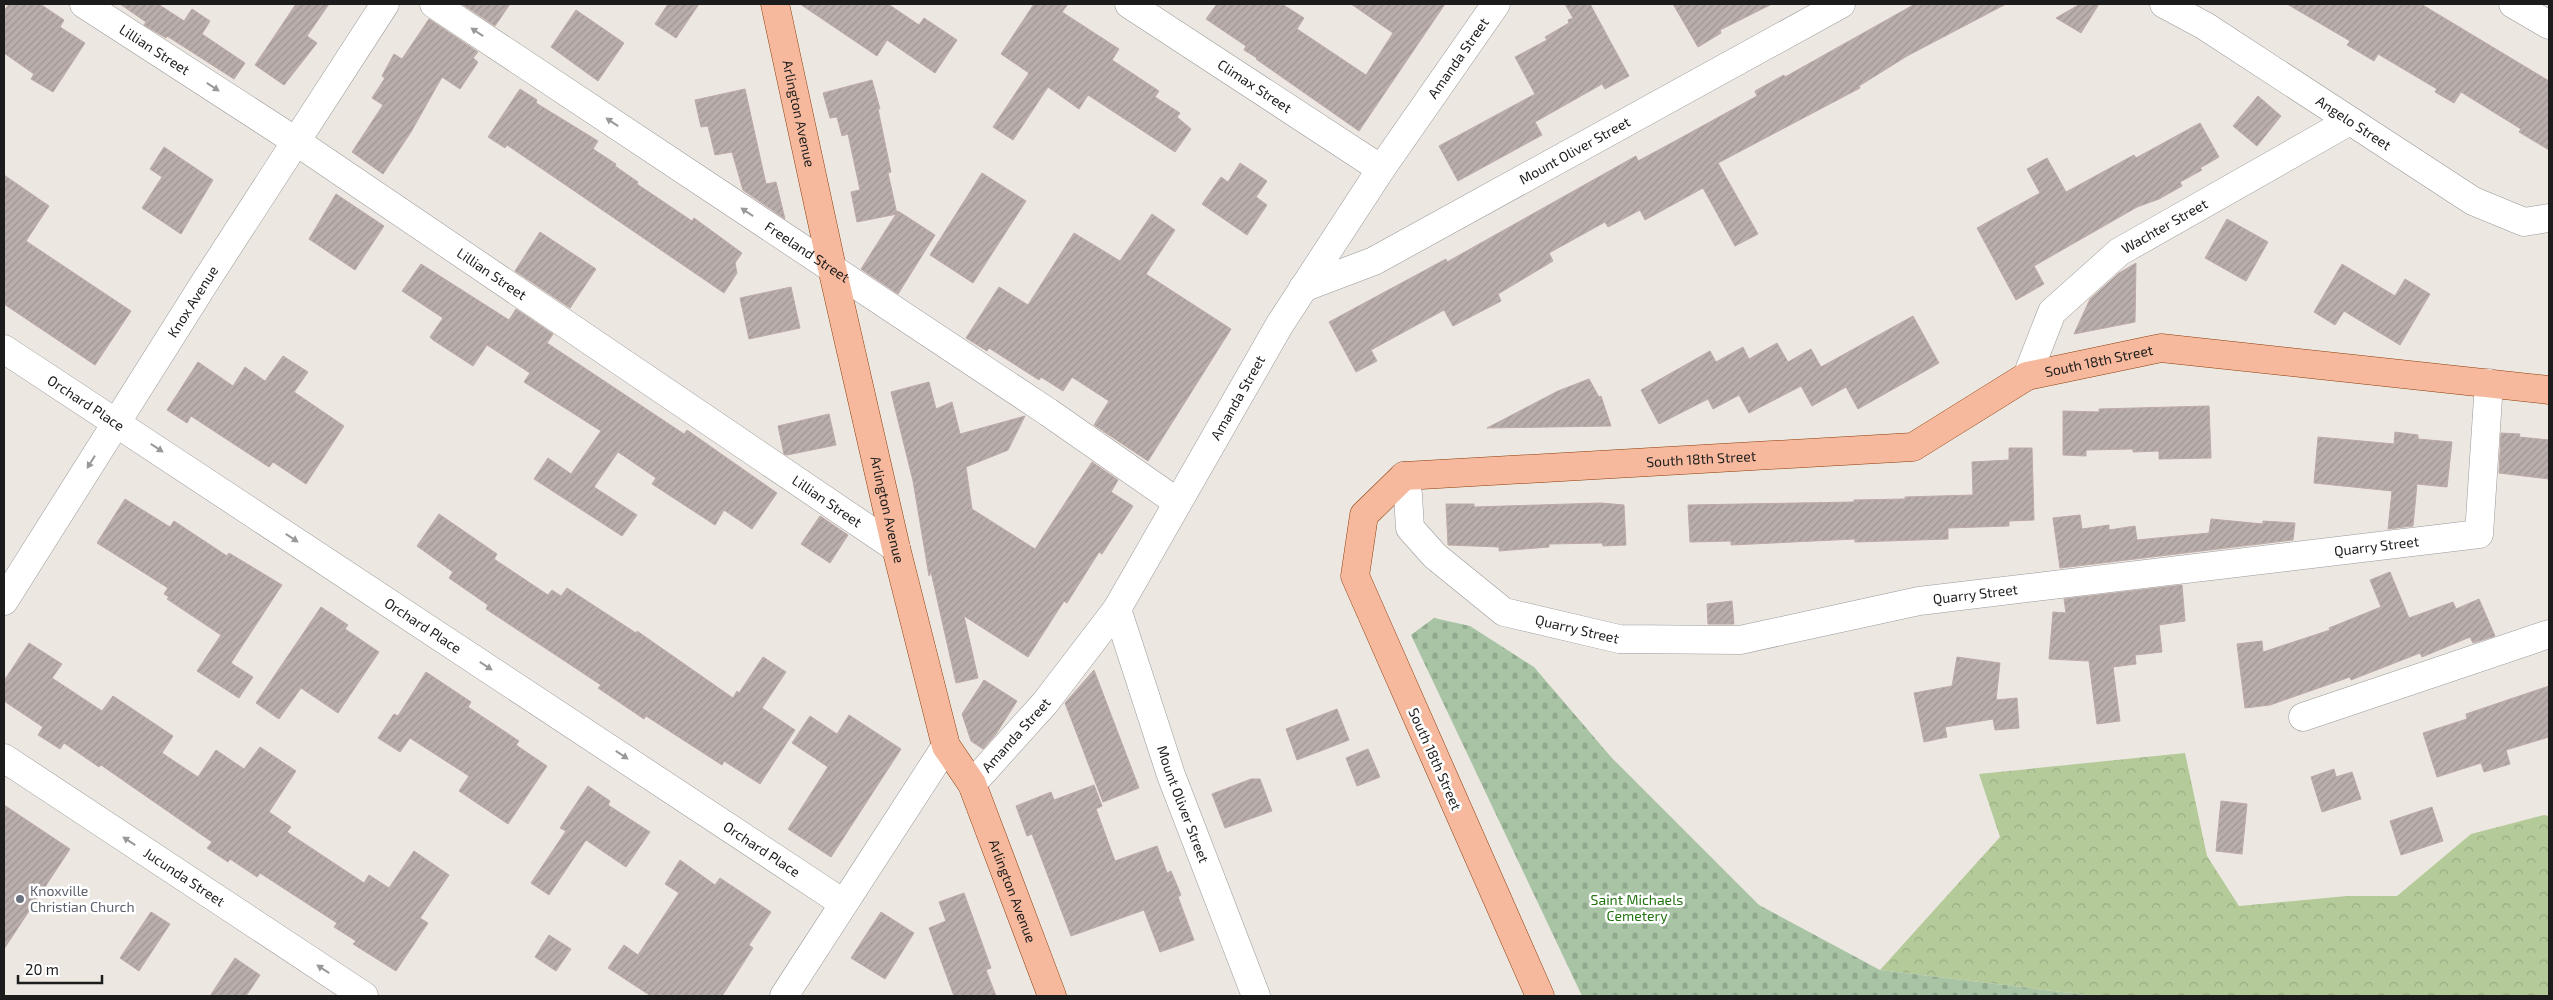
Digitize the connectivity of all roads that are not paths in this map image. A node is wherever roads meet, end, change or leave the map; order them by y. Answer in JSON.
{"nodes":[{"id":1,"x":84,"y":4,"type":"edge"},
{"id":2,"x":385,"y":4,"type":"edge"},
{"id":3,"x":434,"y":4,"type":"edge"},
{"id":4,"x":775,"y":4,"type":"edge"},
{"id":5,"x":1129,"y":4,"type":"edge"},
{"id":6,"x":1496,"y":4,"type":"edge"},
{"id":7,"x":1840,"y":4,"type":"edge"},
{"id":8,"x":2164,"y":4,"type":"edge"},
{"id":9,"x":2513,"y":4,"type":"edge"},
{"id":10,"x":2549,"y":25,"type":"edge"},
{"id":11,"x":2348,"y":122,"type":"junction"},
{"id":12,"x":296,"y":142,"type":"junction"},
{"id":13,"x":1381,"y":169,"type":"junction"},
{"id":14,"x":2549,"y":218,"type":"edge"},
{"id":15,"x":832,"y":268,"type":"junction"},
{"id":16,"x":1304,"y":288,"type":"junction"},
{"id":17,"x":4,"y":349,"type":"edge"},
{"id":18,"x":2028,"y":376,"type":"junction"},
{"id":19,"x":2489,"y":383,"type":"junction"},
{"id":20,"x":2549,"y":390,"type":"edge"},
{"id":21,"x":116,"y":421,"type":"junction"},
{"id":22,"x":1404,"y":476,"type":"junction"},
{"id":23,"x":1177,"y":502,"type":"junction"},
{"id":24,"x":896,"y":548,"type":"junction"},
{"id":25,"x":4,"y":602,"type":"edge"},
{"id":26,"x":1118,"y":609,"type":"junction"},
{"id":27,"x":2549,"y":634,"type":"edge"},
{"id":28,"x":2303,"y":717,"type":"dead end"},
{"id":29,"x":946,"y":746,"type":"junction"},
{"id":30,"x":4,"y":758,"type":"edge"},
{"id":31,"x":972,"y":784,"type":"junction"},
{"id":32,"x":843,"y":903,"type":"junction"},
{"id":33,"x":364,"y":996,"type":"edge"},
{"id":34,"x":784,"y":996,"type":"edge"},
{"id":35,"x":1052,"y":996,"type":"edge"},
{"id":36,"x":1256,"y":996,"type":"edge"},
{"id":37,"x":1540,"y":996,"type":"edge"}],
"edges":[{"from":1,"to":12,"type":"street","name":"Lillian Street","one_way":true},
{"from":2,"to":12,"type":"street","name":"Knox Avenue"},
{"from":15,"to":3,"type":"street","name":"Freeland Street","one_way":true},
{"from":4,"to":15,"type":"main road","name":"Arlington Avenue"},
{"from":5,"to":13,"type":"street","name":"Climax Street"},
{"from":6,"to":13,"type":"street","name":"Amanda Street"},
{"from":7,"to":16,"type":"street","name":"Mount Oliver Street"},
{"from":8,"to":11,"type":"street","name":"Angelo Street"},
{"from":9,"to":10,"type":"street"},
{"from":11,"to":14,"type":"street","name":"Angelo Street"},
{"from":11,"to":18,"type":"street","name":"Wachter Street"},
{"from":12,"to":21,"type":"street","name":"Knox Avenue"},
{"from":12,"to":24,"type":"street","name":"Lillian Street"},
{"from":13,"to":16,"type":"street","name":"Amanda Street"},
{"from":15,"to":23,"type":"street","name":"Freeland Street"},
{"from":15,"to":24,"type":"main road","name":"Arlington Avenue"},
{"from":16,"to":23,"type":"street","name":"Amanda Street"},
{"from":17,"to":21,"type":"street","name":"Orchard Place"},
{"from":18,"to":19,"type":"main road","name":"South 18th Street"},
{"from":18,"to":22,"type":"main road","name":"South 18th Street"},
{"from":19,"to":20,"type":"main road","name":"South 18th Street"},
{"from":19,"to":22,"type":"street","name":"Quarry Street"},
{"from":21,"to":25,"type":"street","name":"Knox Avenue","one_way":true},
{"from":21,"to":32,"type":"street","name":"Orchard Place","one_way":true},
{"from":22,"to":37,"type":"main road","name":"South 18th Street"},
{"from":23,"to":26,"type":"street","name":"Amanda Street"},
{"from":24,"to":29,"type":"main road","name":"Arlington Avenue"},
{"from":26,"to":31,"type":"street","name":"Amanda Street"},
{"from":26,"to":36,"type":"street","name":"Mount Oliver Street"},
{"from":27,"to":28,"type":"street"},
{"from":29,"to":31,"type":"main road","name":"Arlington Avenue"},
{"from":29,"to":32,"type":"street"},
{"from":33,"to":30,"type":"street","name":"Jucunda Street","one_way":true},
{"from":31,"to":35,"type":"main road","name":"Arlington Avenue"},
{"from":32,"to":34,"type":"street"}]}
